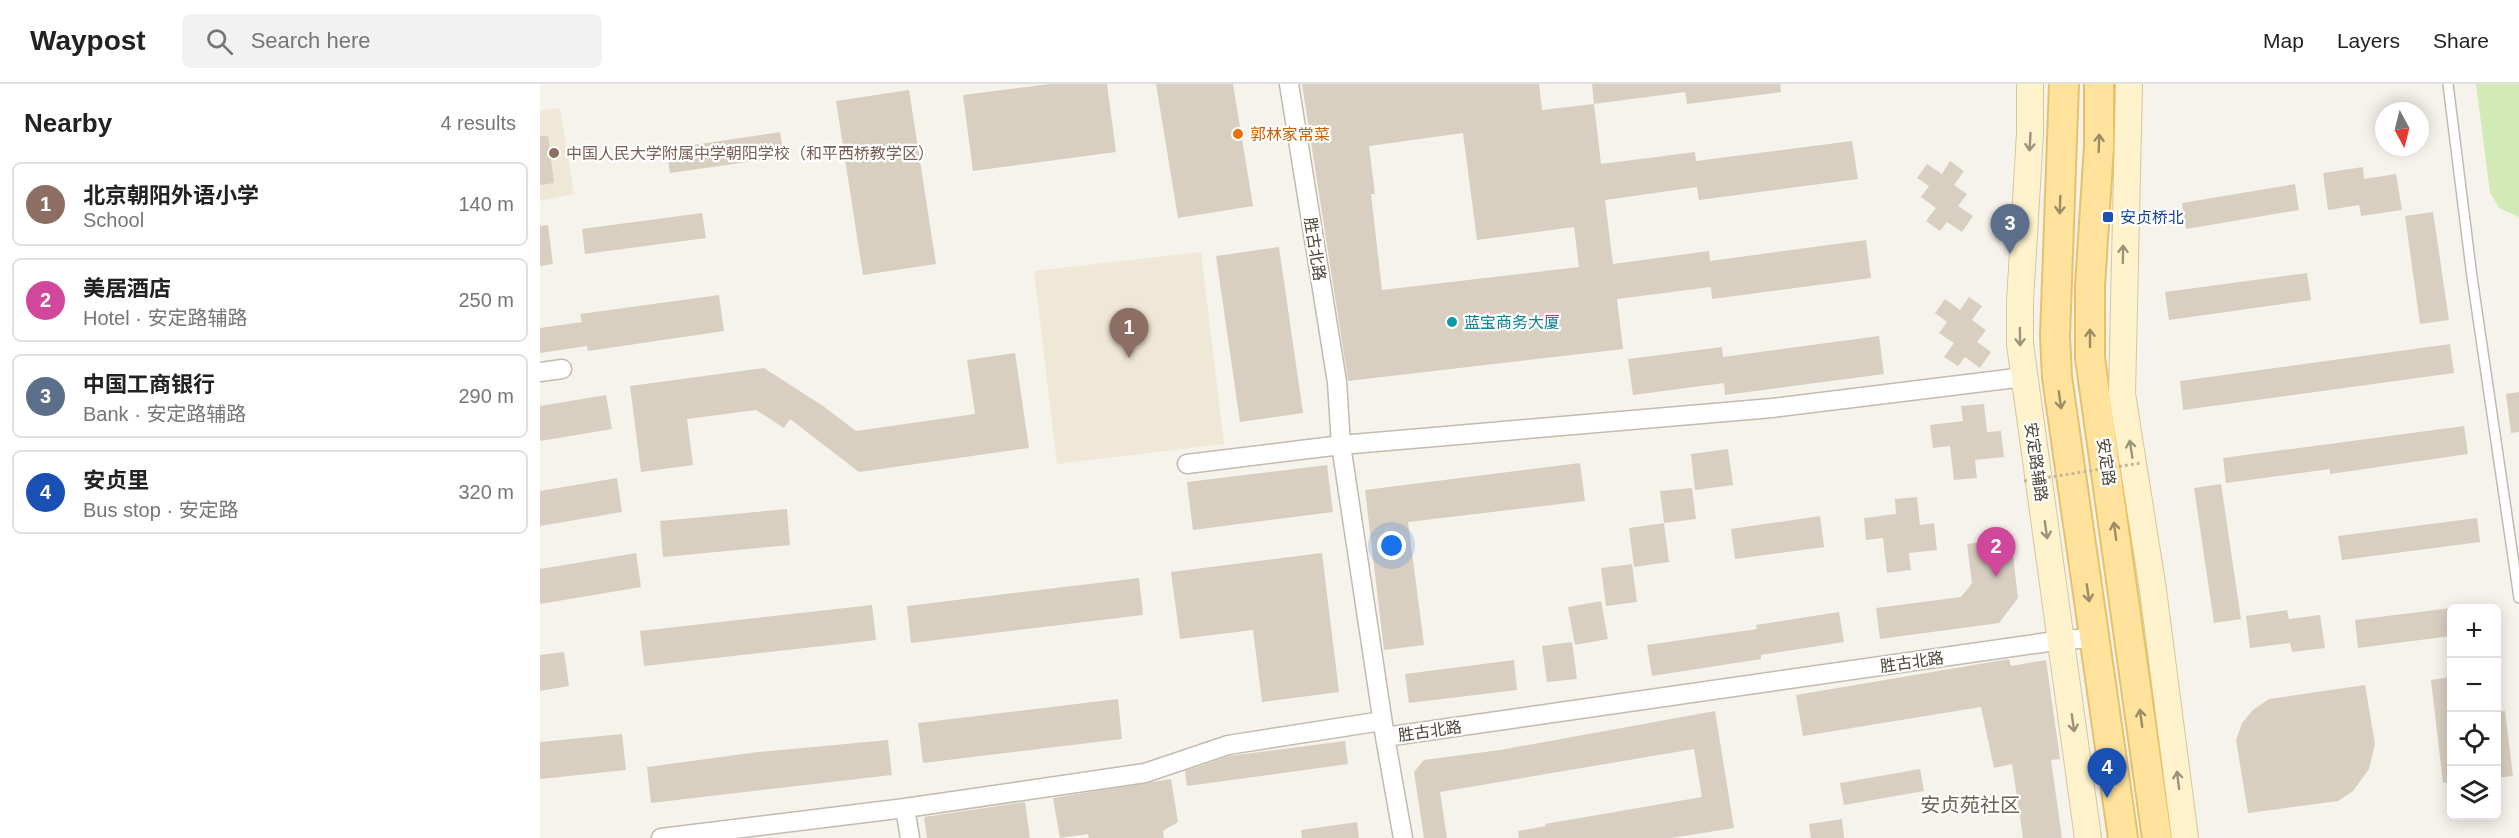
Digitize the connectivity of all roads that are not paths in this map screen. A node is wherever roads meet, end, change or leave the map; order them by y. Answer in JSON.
{"nodes":[{"id":1,"x":1289,"y":84,"type":"edge"},
{"id":2,"x":2030,"y":84,"type":"edge"},
{"id":3,"x":2064,"y":84,"type":"edge"},
{"id":4,"x":2099,"y":84,"type":"edge"},
{"id":5,"x":2129,"y":84,"type":"edge"},
{"id":6,"x":2448,"y":84,"type":"edge"},
{"id":7,"x":562,"y":369,"type":"dead end"},
{"id":8,"x":540,"y":372,"type":"edge"},
{"id":9,"x":2025,"y":377,"type":"junction"},
{"id":10,"x":1341,"y":445,"type":"junction"},
{"id":11,"x":1187,"y":464,"type":"dead end"},
{"id":12,"x":2153,"y":590,"type":"junction"},
{"id":13,"x":2519,"y":598,"type":"edge"},
{"id":14,"x":2095,"y":638,"type":"junction"},
{"id":15,"x":2062,"y":640,"type":"junction"},
{"id":16,"x":2133,"y":651,"type":"junction"},
{"id":17,"x":1383,"y":729,"type":"junction"},
{"id":18,"x":905,"y":808,"type":"junction"},
{"id":19,"x":661,"y":838,"type":"edge"},
{"id":20,"x":910,"y":838,"type":"edge"},
{"id":21,"x":1403,"y":838,"type":"edge"},
{"id":22,"x":2088,"y":838,"type":"edge"},
{"id":23,"x":2123,"y":838,"type":"edge"},
{"id":24,"x":2157,"y":838,"type":"edge"},
{"id":25,"x":2185,"y":838,"type":"edge"}],
"edges":[{"from":1,"to":10,"type":"street","name":"胜古北路"},
{"from":2,"to":9,"type":"street","name":"安定路辅路","one_way":true},
{"from":3,"to":14,"type":"main road","one_way":true},
{"from":16,"to":4,"type":"main road","name":"安定路","one_way":true},
{"from":12,"to":5,"type":"street","one_way":true},
{"from":6,"to":13,"type":"lane"},
{"from":7,"to":8,"type":"street"},
{"from":9,"to":10,"type":"street"},
{"from":9,"to":15,"type":"street","name":"安定路辅路","one_way":true},
{"from":10,"to":11,"type":"street"},
{"from":10,"to":17,"type":"street","name":"胜古北路"},
{"from":12,"to":16,"type":"street"},
{"from":25,"to":12,"type":"street","one_way":true},
{"from":14,"to":15,"type":"street","name":"胜古北路"},
{"from":14,"to":23,"type":"main road"},
{"from":15,"to":17,"type":"street","name":"胜古北路"},
{"from":15,"to":22,"type":"street","name":"安定路辅路","one_way":true},
{"from":24,"to":16,"type":"main road","name":"安定路","one_way":true},
{"from":17,"to":18,"type":"street"},
{"from":17,"to":21,"type":"street"},
{"from":18,"to":19,"type":"street"},
{"from":18,"to":20,"type":"street"}]}
